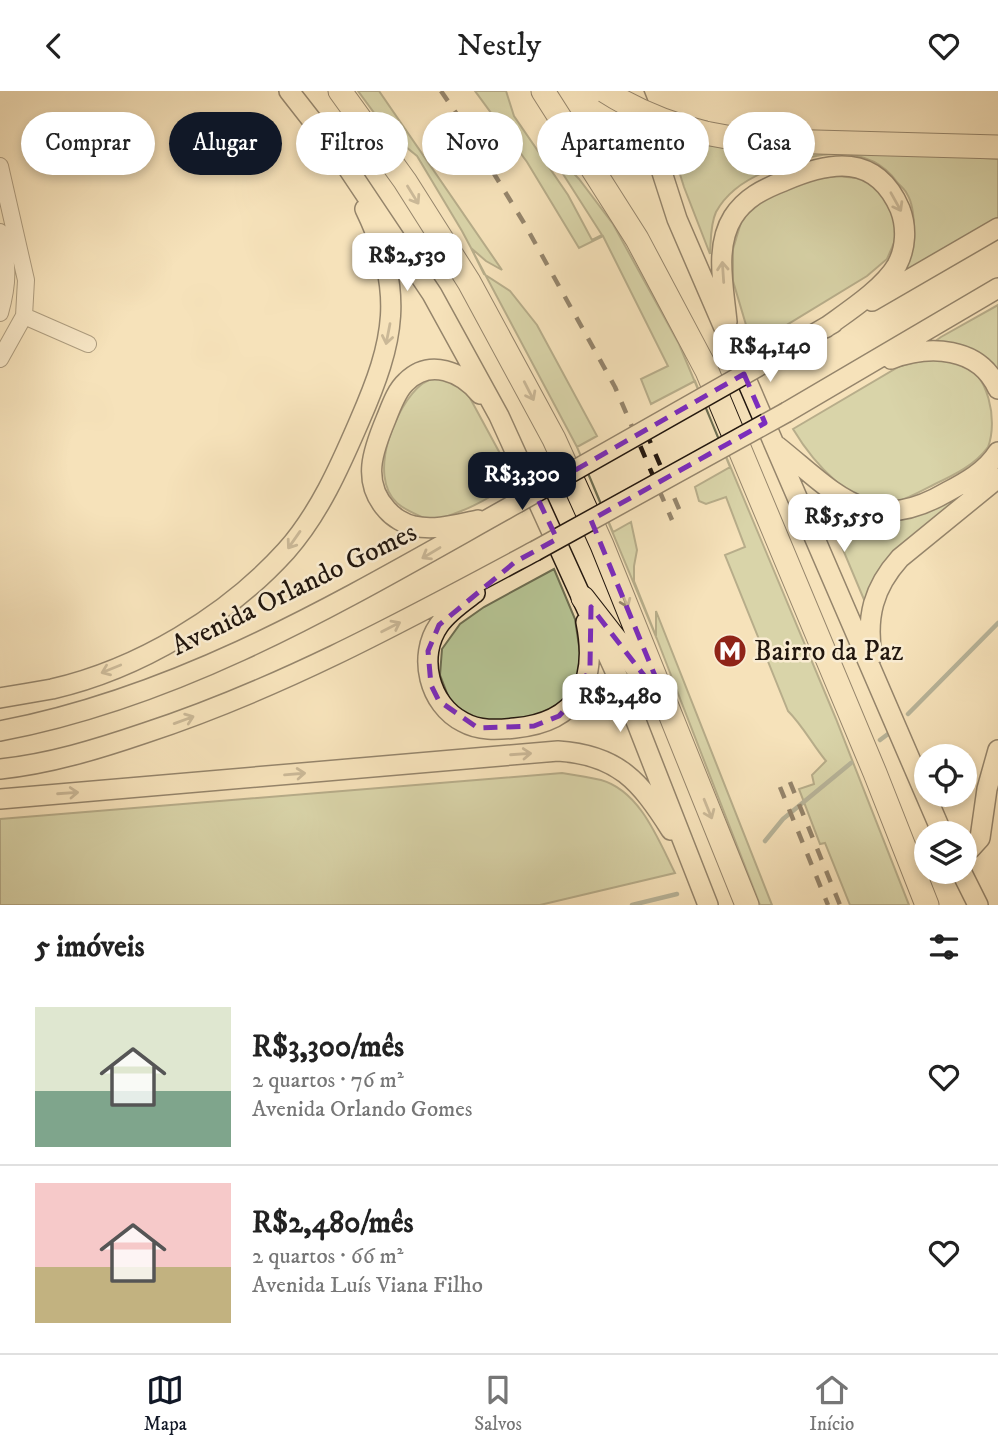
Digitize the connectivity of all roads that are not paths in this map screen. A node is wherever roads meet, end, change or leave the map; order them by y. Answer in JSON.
{"nodes":[{"id":1,"x":289,"y":91,"type":"edge"},
{"id":2,"x":543,"y":91,"type":"edge"},
{"id":3,"x":605,"y":91,"type":"edge"},
{"id":4,"x":633,"y":91,"type":"edge"},
{"id":5,"x":341,"y":94,"type":"edge"},
{"id":6,"x":305,"y":112,"type":"edge"},
{"id":7,"x":998,"y":147,"type":"edge"},
{"id":8,"x":0,"y":166,"type":"edge"},
{"id":9,"x":349,"y":175,"type":"edge"},
{"id":10,"x":352,"y":175,"type":"edge"},
{"id":11,"x":998,"y":228,"type":"edge"},
{"id":12,"x":0,"y":232,"type":"edge"},
{"id":13,"x":998,"y":288,"type":"edge"},
{"id":14,"x":1,"y":309,"type":"edge"},
{"id":15,"x":24,"y":316,"type":"junction"},
{"id":16,"x":825,"y":328,"type":"junction"},
{"id":17,"x":729,"y":340,"type":"junction"},
{"id":18,"x":88,"y":344,"type":"dead end"},
{"id":19,"x":0,"y":359,"type":"edge"},
{"id":20,"x":857,"y":371,"type":"junction"},
{"id":21,"x":998,"y":389,"type":"edge"},
{"id":22,"x":499,"y":416,"type":"junction"},
{"id":23,"x":774,"y":444,"type":"junction"},
{"id":24,"x":998,"y":452,"type":"edge"},
{"id":25,"x":998,"y":478,"type":"edge"},
{"id":26,"x":489,"y":518,"type":"junction"},
{"id":27,"x":515,"y":562,"type":"junction"},
{"id":28,"x":582,"y":594,"type":"junction"},
{"id":29,"x":876,"y":677,"type":"junction"},
{"id":30,"x":0,"y":698,"type":"edge"},
{"id":31,"x":667,"y":705,"type":"junction"},
{"id":32,"x":0,"y":731,"type":"edge"},
{"id":33,"x":998,"y":750,"type":"edge"},
{"id":34,"x":0,"y":769,"type":"edge"},
{"id":35,"x":0,"y":799,"type":"edge"},
{"id":36,"x":937,"y":821,"type":"edge"},
{"id":37,"x":977,"y":842,"type":"edge"},
{"id":38,"x":692,"y":865,"type":"junction"},
{"id":39,"x":968,"y":884,"type":"edge"},
{"id":40,"x":746,"y":902,"type":"edge"},
{"id":41,"x":708,"y":905,"type":"edge"},
{"id":42,"x":927,"y":905,"type":"edge"},
{"id":43,"x":978,"y":905,"type":"edge"}],
"edges":[{"from":1,"to":6,"type":"main road"},
{"from":2,"to":42,"type":"highway"},
{"from":3,"to":7,"type":"highway","bridge":true},
{"from":4,"to":17,"type":"main road"},
{"from":5,"to":31,"type":"highway","one_way":true},
{"from":8,"to":15,"type":"street"},
{"from":9,"to":30,"type":"main road","one_way":true},
{"from":10,"to":22,"type":"main road"},
{"from":11,"to":16,"type":"main road","name":"Avenida Orlando Gomes"},
{"from":12,"to":14,"type":"street"},
{"from":13,"to":20,"type":"main road"},
{"from":14,"to":15,"type":"street"},
{"from":15,"to":18,"type":"street"},
{"from":15,"to":19,"type":"street"},
{"from":17,"to":16,"type":"main road","one_way":true},
{"from":16,"to":26,"type":"main road","name":"Avenida Orlando Gomes","bridge":true},
{"from":17,"to":23,"type":"main road"},
{"from":20,"to":21,"type":"main road"},
{"from":20,"to":27,"type":"main road","bridge":true},
{"from":22,"to":26,"type":"main road"},
{"from":22,"to":28,"type":"main road"},
{"from":23,"to":24,"type":"main road"},
{"from":23,"to":29,"type":"main road"},
{"from":25,"to":29,"type":"main road"},
{"from":26,"to":32,"type":"main road","name":"Avenida Orlando Gomes","one_way":true},
{"from":27,"to":28,"type":"main road"},
{"from":34,"to":27,"type":"main road","one_way":true},
{"from":28,"to":31,"type":"highway"},
{"from":28,"to":38,"type":"main road"},
{"from":29,"to":36,"type":"main road"},
{"from":31,"to":40,"type":"highway","one_way":true},
{"from":33,"to":37,"type":"main road"},
{"from":35,"to":38,"type":"main road","one_way":true},
{"from":38,"to":41,"type":"main road"},
{"from":39,"to":43,"type":"main road"}]}
